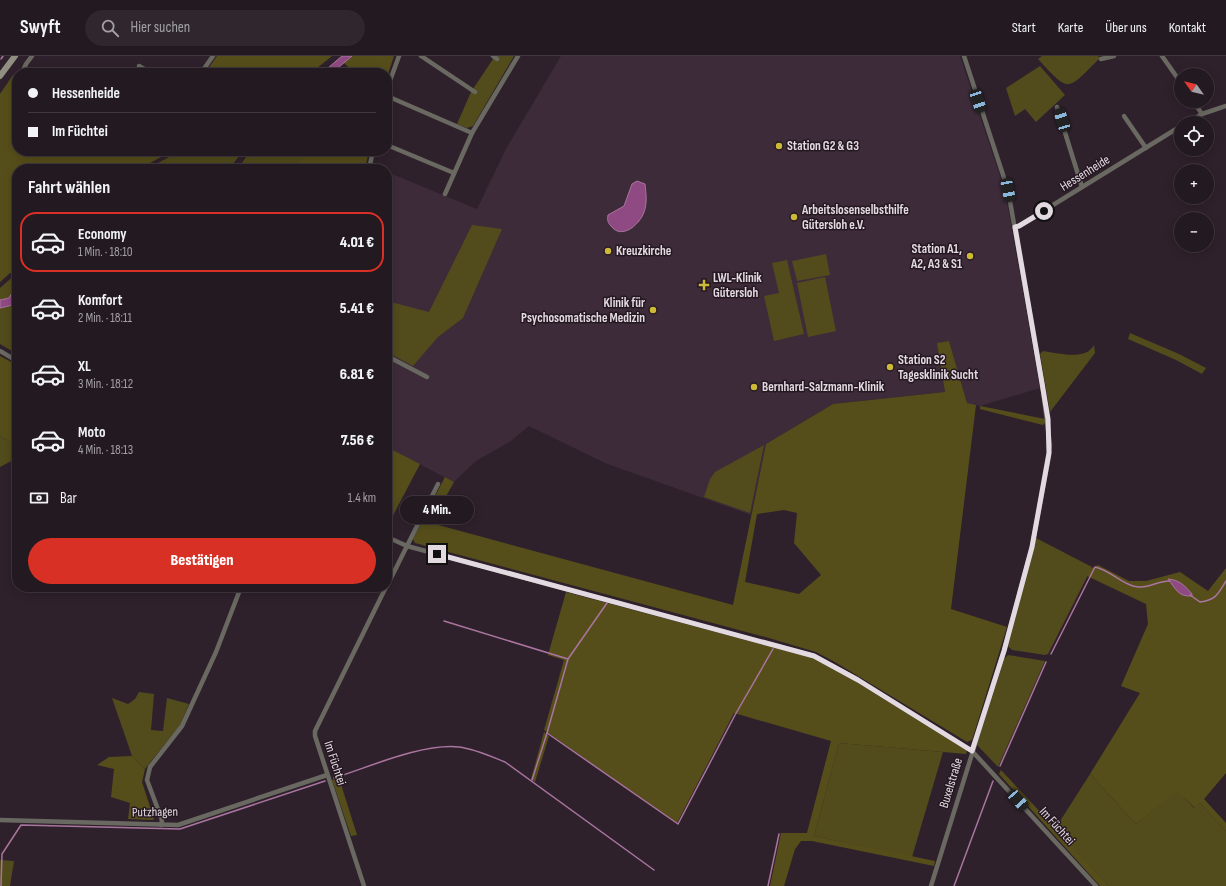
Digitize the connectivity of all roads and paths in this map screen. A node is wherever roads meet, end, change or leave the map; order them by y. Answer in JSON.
{"nodes":[{"id":1,"x":15,"y":56,"type":"edge"},
{"id":2,"x":32,"y":56,"type":"edge"},
{"id":3,"x":213,"y":56,"type":"edge"},
{"id":4,"x":399,"y":56,"type":"edge"},
{"id":5,"x":421,"y":56,"type":"edge"},
{"id":6,"x":518,"y":56,"type":"edge"},
{"id":7,"x":964,"y":56,"type":"edge"},
{"id":8,"x":1114,"y":56,"type":"edge"},
{"id":9,"x":1162,"y":56,"type":"edge"},
{"id":10,"x":1101,"y":59,"type":"dead end"},
{"id":11,"x":139,"y":66,"type":"dead end"},
{"id":12,"x":24,"y":68,"type":"edge"},
{"id":13,"x":142,"y":68,"type":"edge"},
{"id":14,"x":205,"y":68,"type":"edge"},
{"id":15,"x":1174,"y":73,"type":"edge"},
{"id":16,"x":392,"y":75,"type":"edge"},
{"id":17,"x":0,"y":76,"type":"edge"},
{"id":18,"x":475,"y":92,"type":"dead end"},
{"id":19,"x":392,"y":98,"type":"edge"},
{"id":20,"x":1226,"y":106,"type":"edge"},
{"id":21,"x":1057,"y":107,"type":"dead end"},
{"id":22,"x":1198,"y":108,"type":"edge"},
{"id":23,"x":1202,"y":114,"type":"junction"},
{"id":24,"x":1124,"y":116,"type":"dead end"},
{"id":25,"x":1199,"y":116,"type":"edge"},
{"id":26,"x":1174,"y":130,"type":"edge"},
{"id":27,"x":472,"y":133,"type":"junction"},
{"id":28,"x":392,"y":147,"type":"edge"},
{"id":29,"x":1146,"y":148,"type":"junction"},
{"id":30,"x":454,"y":173,"type":"junction"},
{"id":31,"x":1082,"y":187,"type":"junction"},
{"id":32,"x":445,"y":194,"type":"dead end"},
{"id":33,"x":1015,"y":227,"type":"junction"},
{"id":34,"x":0,"y":351,"type":"edge"},
{"id":35,"x":12,"y":358,"type":"edge"},
{"id":36,"x":392,"y":359,"type":"edge"},
{"id":37,"x":427,"y":377,"type":"dead end"},
{"id":38,"x":438,"y":484,"type":"dead end"},
{"id":39,"x":392,"y":538,"type":"edge"},
{"id":40,"x":407,"y":546,"type":"junction"},
{"id":41,"x":392,"y":576,"type":"edge"},
{"id":42,"x":239,"y":592,"type":"edge"},
{"id":43,"x":384,"y":592,"type":"edge"},
{"id":44,"x":972,"y":751,"type":"junction"},
{"id":45,"x":327,"y":775,"type":"junction"},
{"id":46,"x":0,"y":820,"type":"edge"},
{"id":47,"x":161,"y":825,"type":"junction"},
{"id":48,"x":364,"y":886,"type":"edge"},
{"id":49,"x":931,"y":886,"type":"edge"},
{"id":50,"x":1096,"y":886,"type":"edge"}],
"edges":[{"from":1,"to":17,"type":"main road"},
{"from":2,"to":12,"type":"street"},
{"from":3,"to":14,"type":"street"},
{"from":4,"to":16,"type":"street"},
{"from":5,"to":18,"type":"street"},
{"from":6,"to":27,"type":"street"},
{"from":7,"to":33,"type":"street","name":"Buxelstraße"},
{"from":8,"to":10,"type":"street"},
{"from":9,"to":15,"type":"street"},
{"from":11,"to":13,"type":"street"},
{"from":19,"to":27,"type":"street"},
{"from":20,"to":23,"type":"street"},
{"from":21,"to":31,"type":"street"},
{"from":22,"to":23,"type":"street"},
{"from":23,"to":25,"type":"street"},
{"from":24,"to":29,"type":"street"},
{"from":26,"to":29,"type":"street","name":"Hessenheide"},
{"from":27,"to":30,"type":"street"},
{"from":28,"to":30,"type":"street"},
{"from":29,"to":31,"type":"street","name":"Hessenheide"},
{"from":30,"to":32,"type":"street"},
{"from":31,"to":33,"type":"street","name":"Hessenheide"},
{"from":33,"to":44,"type":"street","name":"Buxelstraße"},
{"from":34,"to":35,"type":"street"},
{"from":36,"to":37,"type":"street"},
{"from":38,"to":40,"type":"street","name":"Im Füchtei"},
{"from":39,"to":40,"type":"street","name":"Im Füchtei"},
{"from":40,"to":41,"type":"street","name":"Im Füchtei"},
{"from":40,"to":44,"type":"street","name":"Im Füchtei"},
{"from":42,"to":47,"type":"street"},
{"from":43,"to":45,"type":"street","name":"Im Füchtei"},
{"from":44,"to":49,"type":"street","name":"Buxelstraße"},
{"from":44,"to":50,"type":"street","name":"Im Füchtei"},
{"from":45,"to":47,"type":"street","name":"Putzhagen"},
{"from":45,"to":48,"type":"street","name":"Im Füchtei"},
{"from":46,"to":47,"type":"street","name":"Putzhagen"}]}
